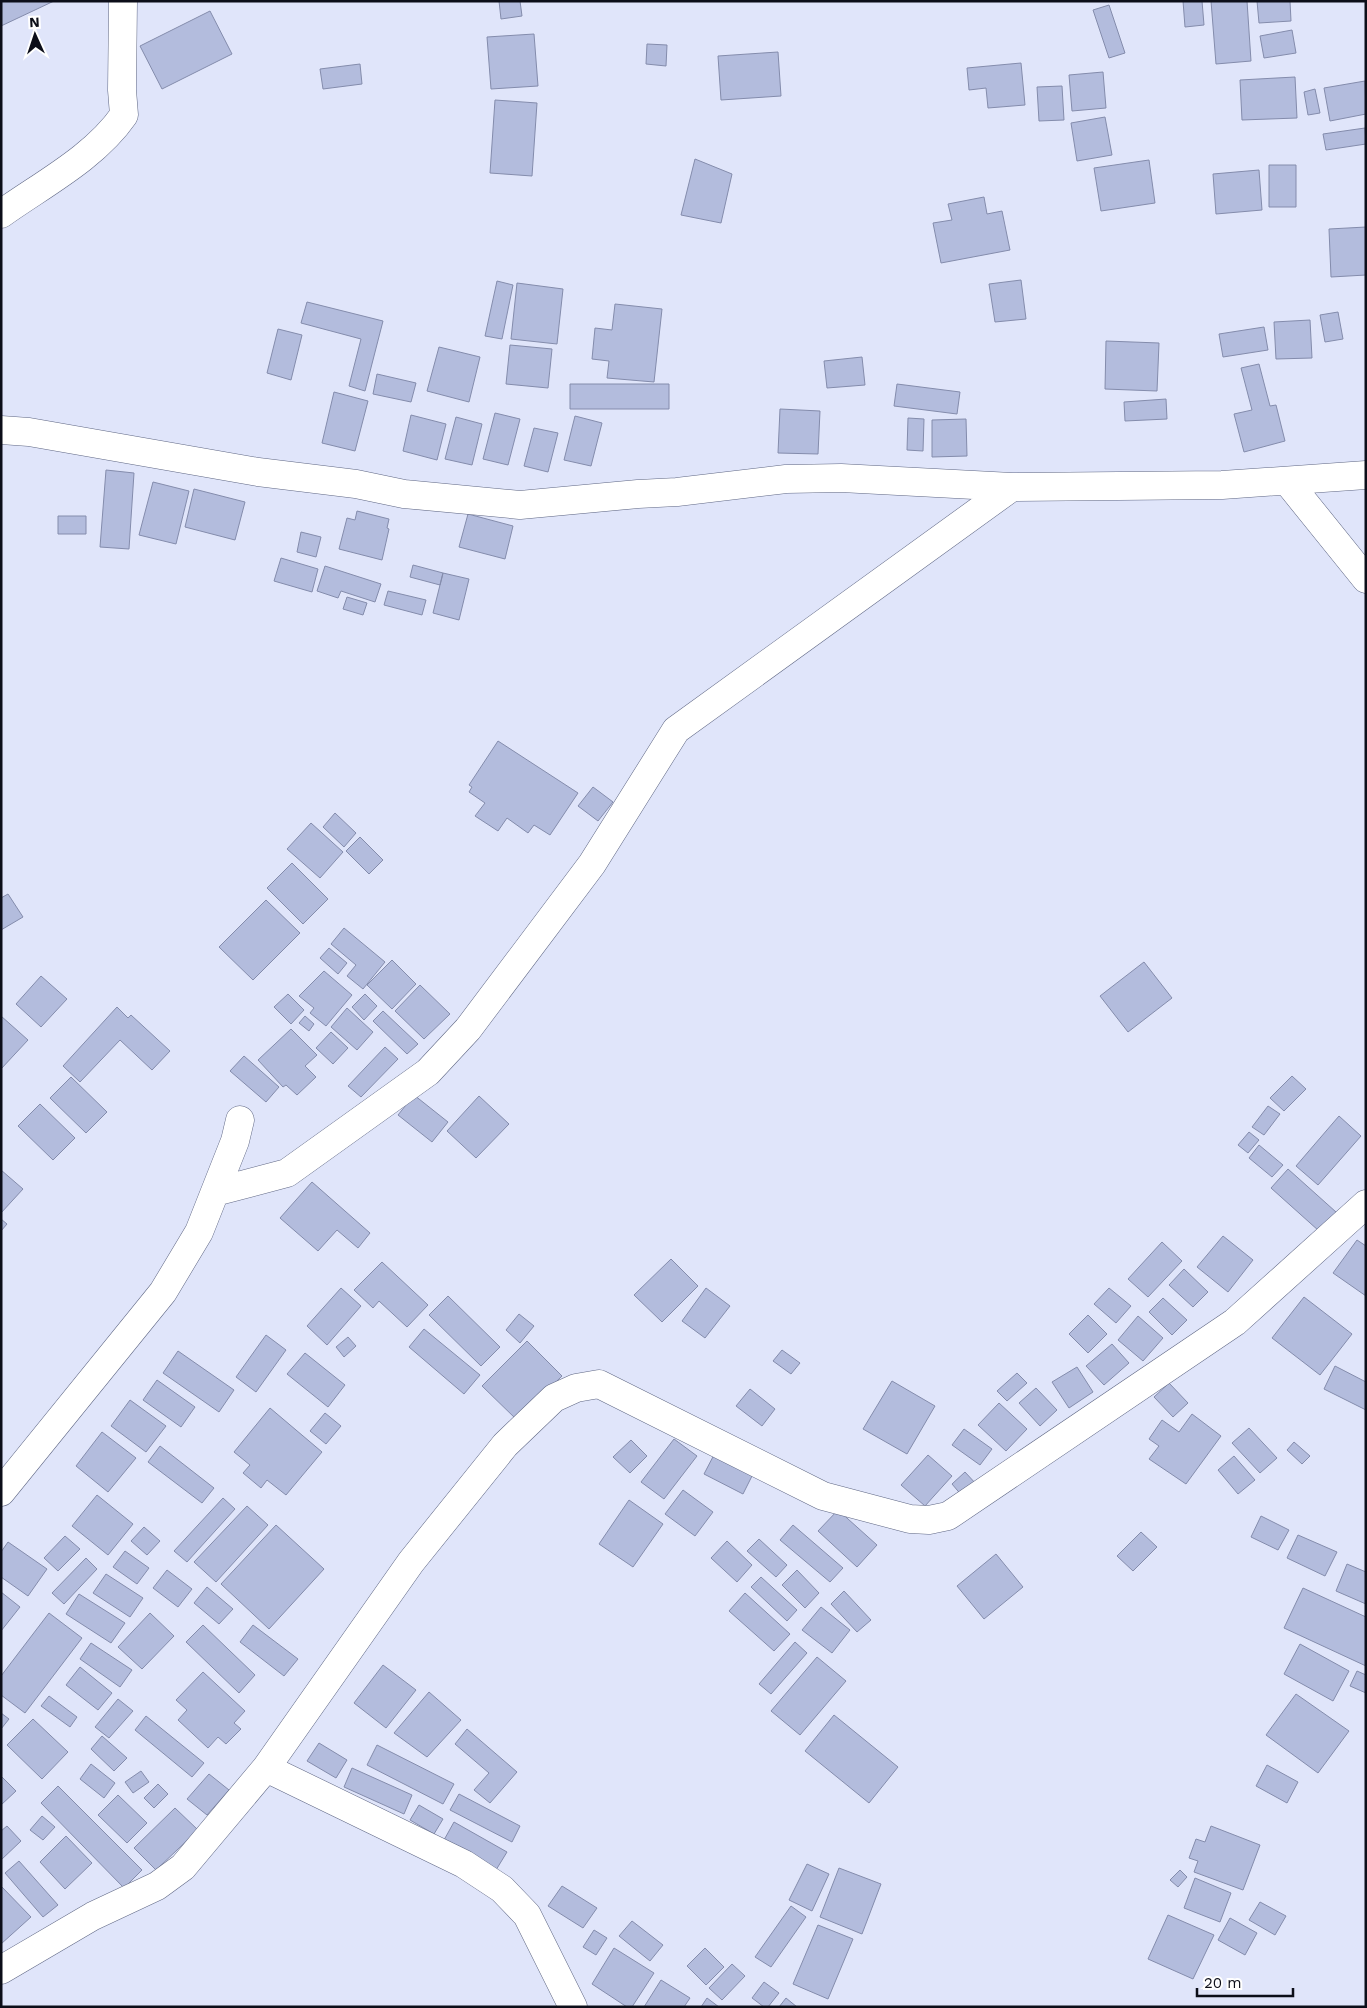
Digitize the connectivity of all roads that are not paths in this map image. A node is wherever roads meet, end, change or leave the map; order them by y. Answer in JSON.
{"nodes":[{"id":1,"x":123,"y":1,"type":"edge"},
{"id":2,"x":1,"y":214,"type":"edge"},
{"id":3,"x":1,"y":430,"type":"edge"},
{"id":4,"x":1366,"y":475,"type":"edge"},
{"id":5,"x":1287,"y":481,"type":"junction"},
{"id":6,"x":1012,"y":487,"type":"junction"},
{"id":7,"x":1366,"y":579,"type":"edge"},
{"id":8,"x":240,"y":1120,"type":"dead end"},
{"id":9,"x":215,"y":1192,"type":"junction"},
{"id":10,"x":1366,"y":1204,"type":"edge"},
{"id":11,"x":1,"y":1492,"type":"edge"},
{"id":12,"x":266,"y":1768,"type":"junction"},
{"id":13,"x":1,"y":1970,"type":"edge"},
{"id":14,"x":573,"y":2007,"type":"edge"}],
"edges":[{"from":1,"to":2,"type":"street"},
{"from":3,"to":6,"type":"street"},
{"from":4,"to":5,"type":"street"},
{"from":5,"to":6,"type":"street"},
{"from":5,"to":7,"type":"street"},
{"from":6,"to":9,"type":"street"},
{"from":8,"to":9,"type":"street"},
{"from":9,"to":11,"type":"street"},
{"from":10,"to":12,"type":"street"},
{"from":12,"to":13,"type":"street"},
{"from":12,"to":14,"type":"street"}]}
